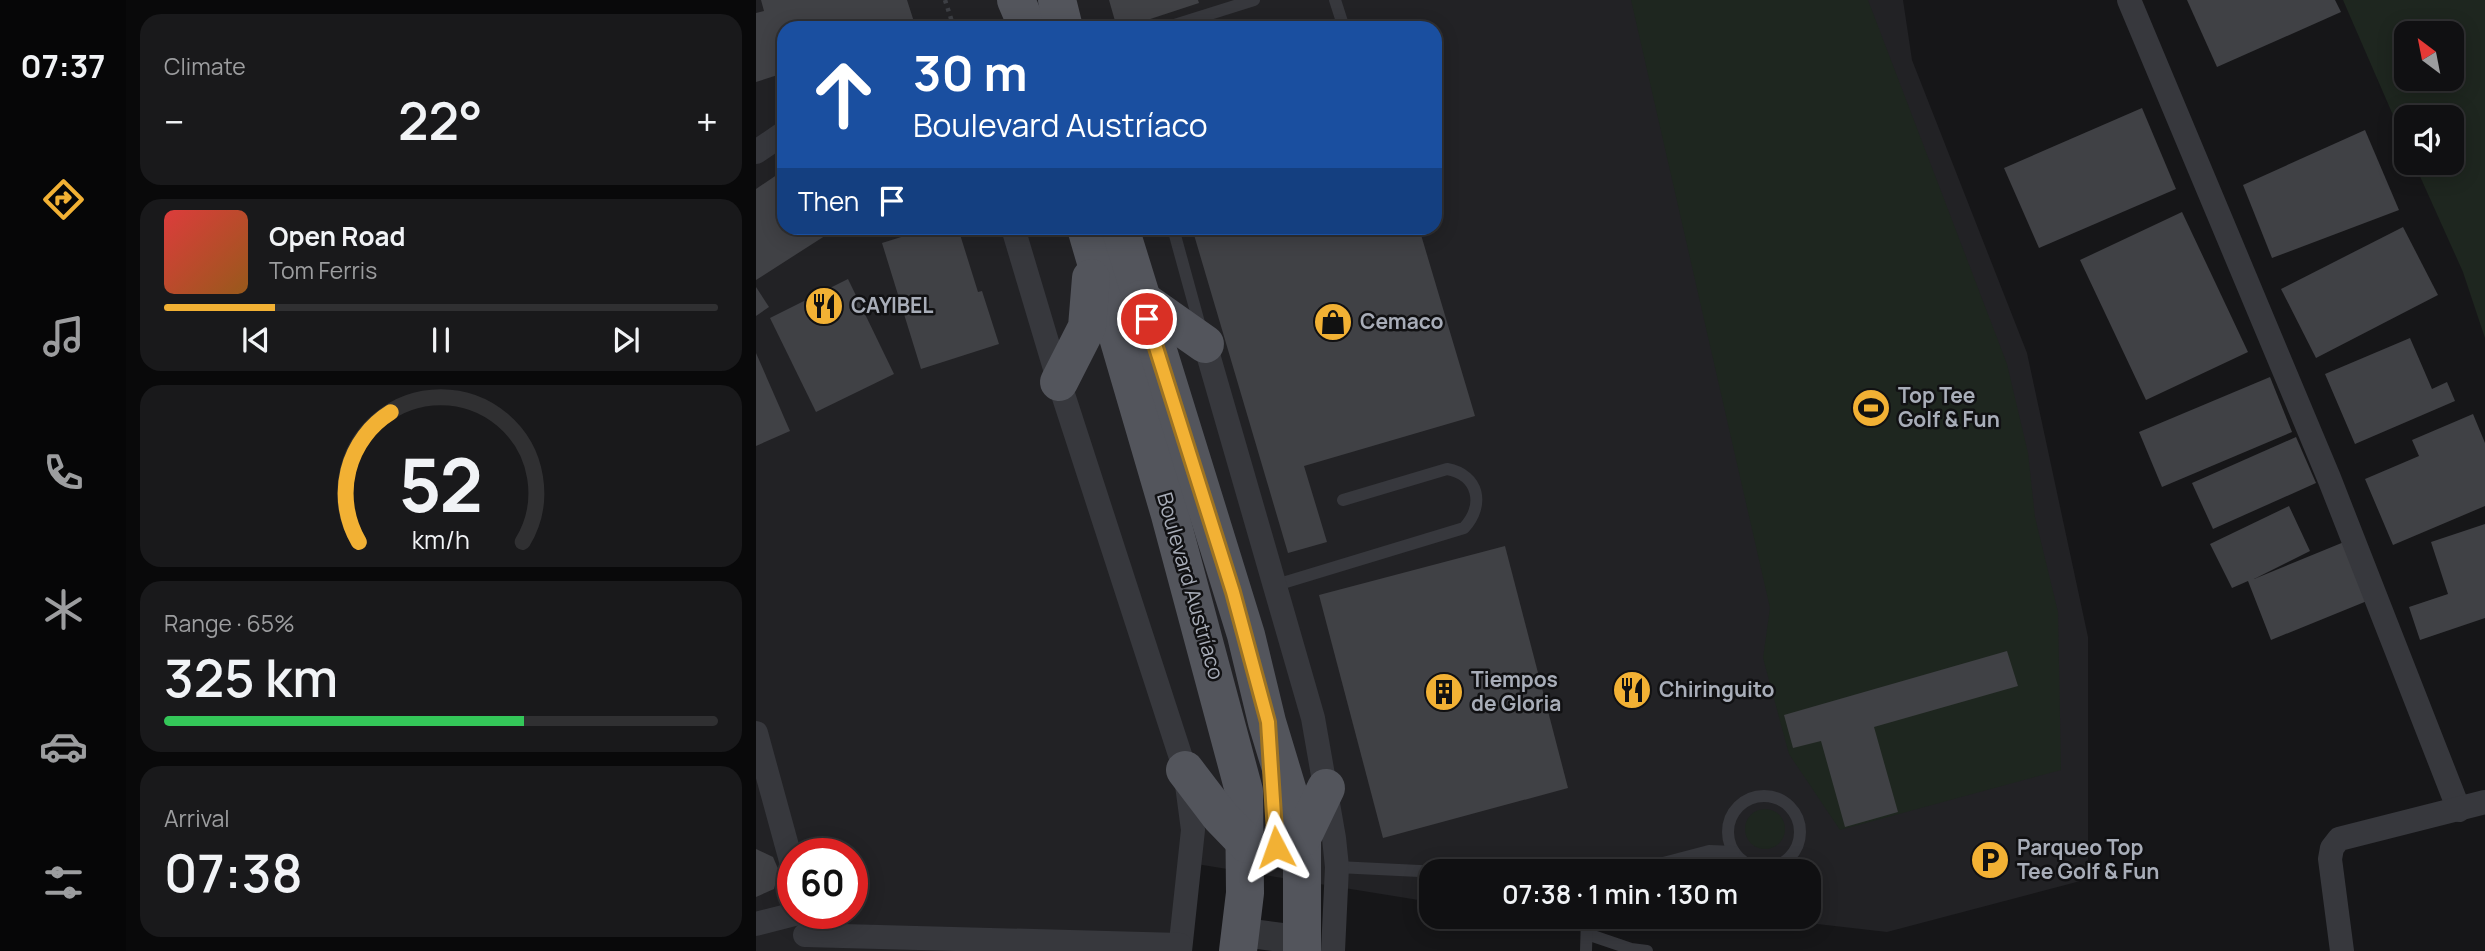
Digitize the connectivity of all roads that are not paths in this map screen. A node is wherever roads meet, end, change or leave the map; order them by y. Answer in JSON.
{"nodes":[{"id":1,"x":1016,"y":0,"type":"edge"},
{"id":2,"x":1057,"y":0,"type":"edge"},
{"id":3,"x":1254,"y":0,"type":"edge"},
{"id":4,"x":1335,"y":0,"type":"edge"},
{"id":5,"x":2129,"y":0,"type":"edge"},
{"id":6,"x":1233,"y":3,"type":"edge"},
{"id":7,"x":1025,"y":21,"type":"edge"},
{"id":8,"x":1062,"y":21,"type":"edge"},
{"id":9,"x":1184,"y":21,"type":"edge"},
{"id":10,"x":1342,"y":21,"type":"edge"},
{"id":11,"x":777,"y":138,"type":"edge"},
{"id":12,"x":756,"y":152,"type":"edge"},
{"id":13,"x":1015,"y":235,"type":"edge"},
{"id":14,"x":1099,"y":235,"type":"edge"},
{"id":15,"x":1100,"y":235,"type":"edge"},
{"id":16,"x":1100,"y":235,"type":"edge"},
{"id":17,"x":1176,"y":235,"type":"edge"},
{"id":18,"x":1141,"y":299,"type":"junction"},
{"id":19,"x":1205,"y":344,"type":"junction"},
{"id":20,"x":1059,"y":382,"type":"junction"},
{"id":21,"x":1343,"y":500,"type":"dead end"},
{"id":22,"x":1277,"y":587,"type":"junction"},
{"id":23,"x":1268,"y":722,"type":"junction"},
{"id":24,"x":756,"y":733,"type":"edge"},
{"id":25,"x":1185,"y":770,"type":"junction"},
{"id":26,"x":1326,"y":788,"type":"junction"},
{"id":27,"x":2485,"y":802,"type":"edge"},
{"id":28,"x":2459,"y":810,"type":"junction"},
{"id":29,"x":785,"y":838,"type":"edge"},
{"id":30,"x":1302,"y":838,"type":"junction"},
{"id":31,"x":1247,"y":844,"type":"junction"},
{"id":32,"x":1734,"y":852,"type":"junction"},
{"id":33,"x":1679,"y":859,"type":"edge"},
{"id":34,"x":1336,"y":866,"type":"junction"},
{"id":35,"x":1419,"y":871,"type":"edge"},
{"id":36,"x":1276,"y":922,"type":"tunnel mouth"},
{"id":37,"x":756,"y":924,"type":"edge"},
{"id":38,"x":777,"y":926,"type":"edge"},
{"id":39,"x":821,"y":929,"type":"edge"},
{"id":40,"x":1587,"y":929,"type":"edge"},
{"id":41,"x":1587,"y":934,"type":"junction"},
{"id":42,"x":1180,"y":948,"type":"edge"},
{"id":43,"x":1631,"y":950,"type":"edge"},
{"id":44,"x":2338,"y":950,"type":"edge"},
{"id":45,"x":1238,"y":951,"type":"edge"},
{"id":46,"x":1302,"y":951,"type":"tunnel mouth"},
{"id":47,"x":1333,"y":951,"type":"edge"},
{"id":48,"x":1586,"y":951,"type":"edge"},
{"id":49,"x":1647,"y":951,"type":"edge"}],
"edges":[{"from":1,"to":7,"type":"main road"},
{"from":2,"to":8,"type":"main road"},
{"from":3,"to":6,"type":"lane"},
{"from":4,"to":10,"type":"lane"},
{"from":5,"to":28,"type":"street"},
{"from":6,"to":9,"type":"lane"},
{"from":11,"to":12,"type":"street"},
{"from":13,"to":20,"type":"street"},
{"from":14,"to":20,"type":"main road"},
{"from":15,"to":18,"type":"main road","name":"Boulevard Austríaco"},
{"from":16,"to":31,"type":"main road","name":"Boulevard Austríaco"},
{"from":17,"to":19,"type":"lane"},
{"from":18,"to":19,"type":"main road"},
{"from":18,"to":23,"type":"main road","name":"Boulevard Austríaco"},
{"from":19,"to":22,"type":"street"},
{"from":20,"to":25,"type":"street"},
{"from":21,"to":22,"type":"lane"},
{"from":22,"to":26,"type":"street"},
{"from":23,"to":30,"type":"main road","name":"Boulevard Austríaco"},
{"from":23,"to":36,"type":"main road"},
{"from":24,"to":29,"type":"street"},
{"from":25,"to":31,"type":"main road"},
{"from":25,"to":42,"type":"street"},
{"from":26,"to":30,"type":"main road"},
{"from":26,"to":34,"type":"street"},
{"from":27,"to":28,"type":"street"},
{"from":28,"to":44,"type":"street"},
{"from":30,"to":46,"type":"main road","name":"Boulevard Austríaco"},
{"from":31,"to":45,"type":"main road","name":"Boulevard Austríaco"},
{"from":32,"to":32,"type":"lane"},
{"from":32,"to":33,"type":"lane"},
{"from":34,"to":35,"type":"lane"},
{"from":34,"to":47,"type":"street"},
{"from":37,"to":38,"type":"street"},
{"from":39,"to":42,"type":"street"},
{"from":40,"to":41,"type":"lane"},
{"from":41,"to":43,"type":"lane"},
{"from":41,"to":48,"type":"lane"},
{"from":43,"to":49,"type":"lane"}]}
